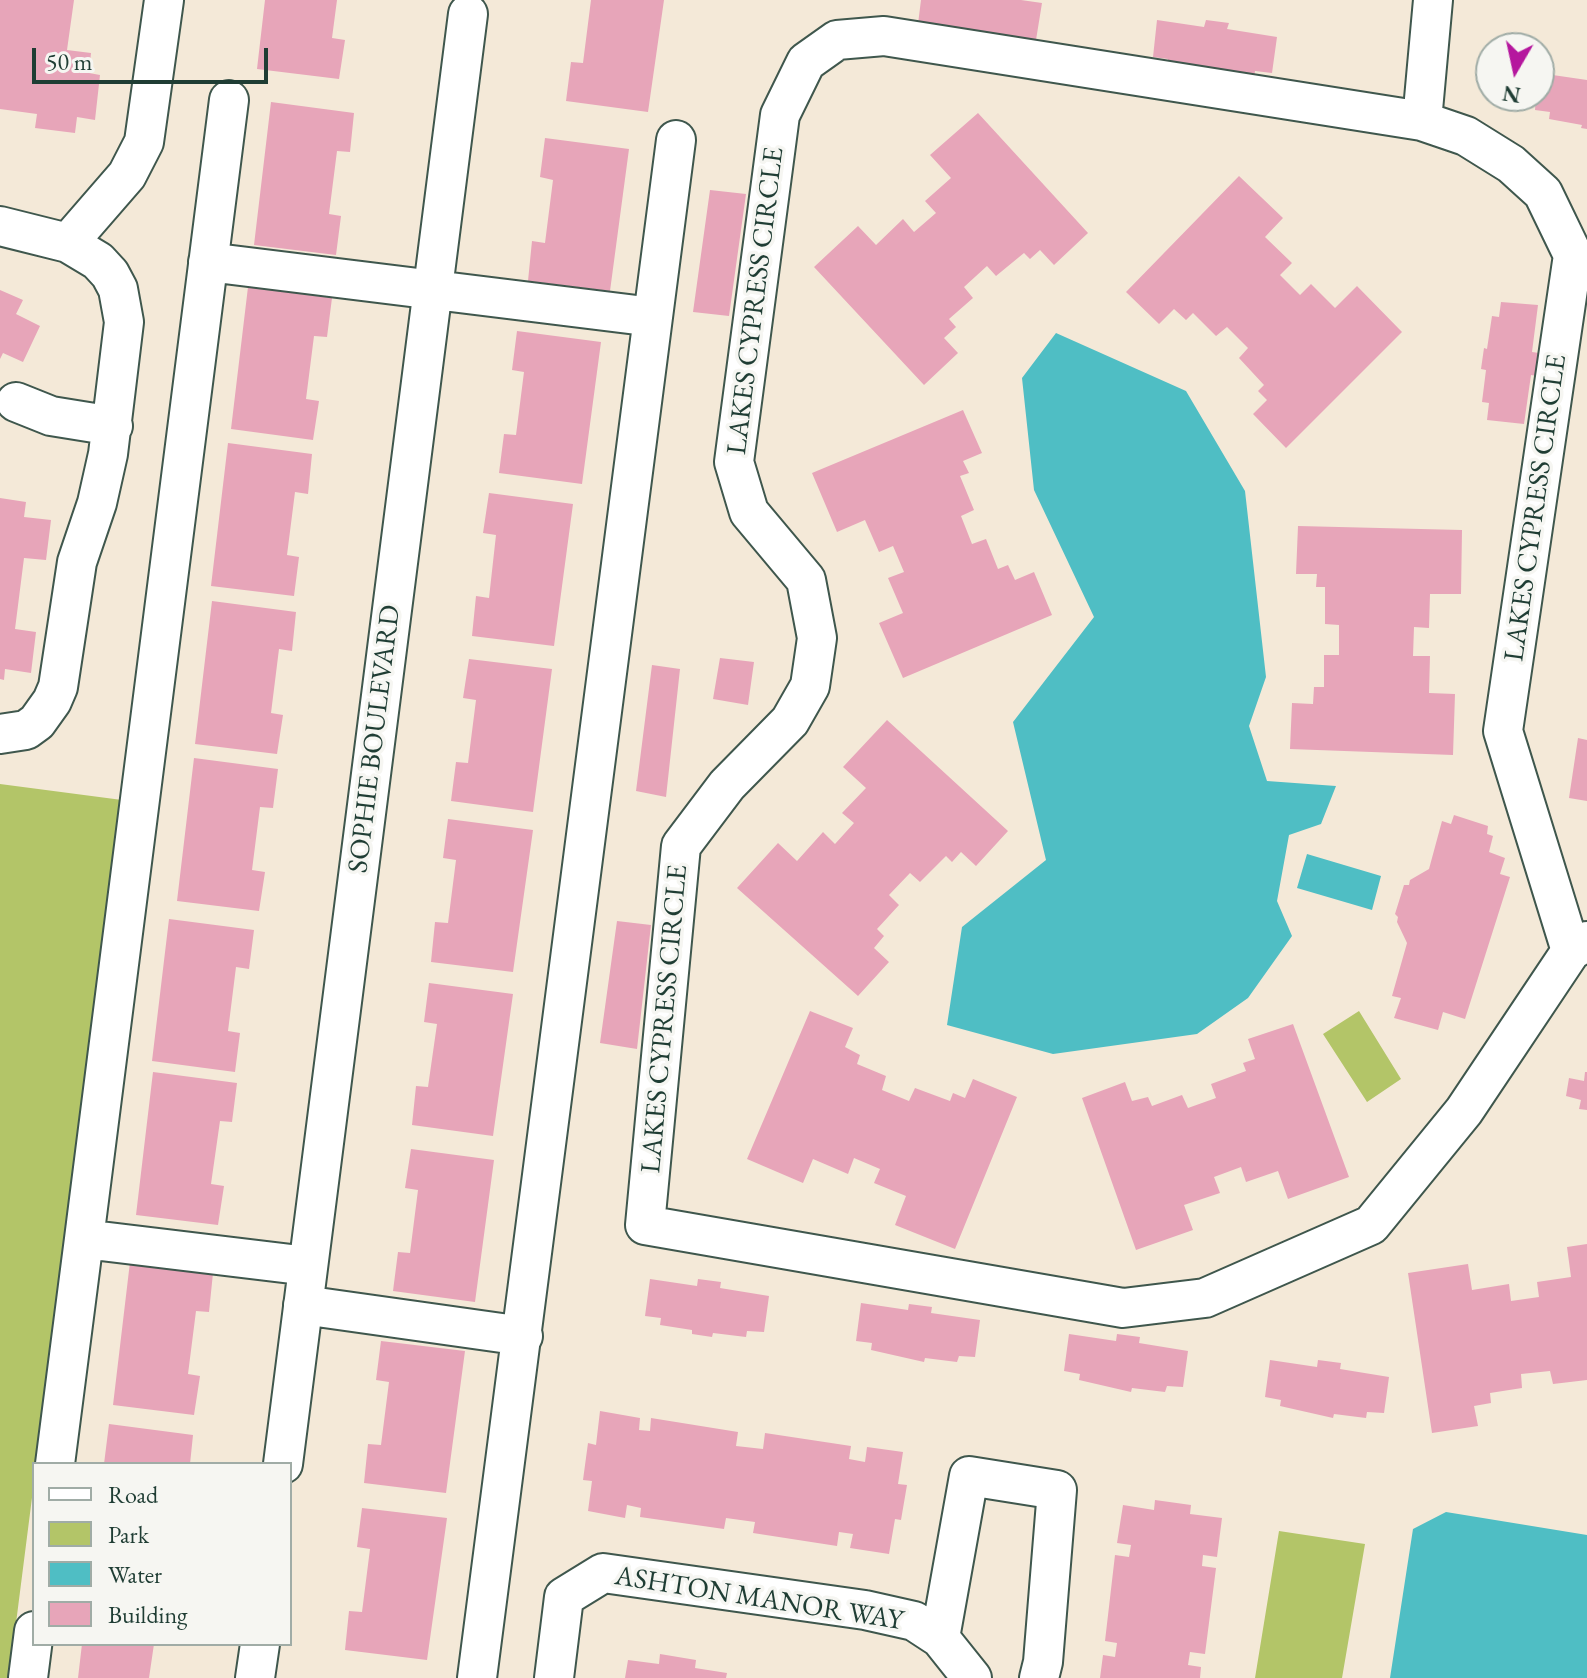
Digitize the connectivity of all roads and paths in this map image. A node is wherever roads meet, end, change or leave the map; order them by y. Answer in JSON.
{"nodes":[{"id":1,"x":164,"y":0,"type":"edge"},
{"id":2,"x":1433,"y":0,"type":"edge"},
{"id":3,"x":468,"y":14,"type":"dead end"},
{"id":4,"x":229,"y":100,"type":"dead end"},
{"id":5,"x":1422,"y":121,"type":"junction"},
{"id":6,"x":676,"y":140,"type":"dead end"},
{"id":7,"x":0,"y":226,"type":"edge"},
{"id":8,"x":68,"y":243,"type":"junction"},
{"id":9,"x":208,"y":262,"type":"junction"},
{"id":10,"x":433,"y":290,"type":"junction"},
{"id":11,"x":653,"y":317,"type":"junction"},
{"id":12,"x":16,"y":402,"type":"dead end"},
{"id":13,"x":113,"y":426,"type":"junction"},
{"id":14,"x":0,"y":734,"type":"edge"},
{"id":15,"x":1579,"y":946,"type":"edge"},
{"id":16,"x":84,"y":1239,"type":"junction"},
{"id":17,"x":308,"y":1266,"type":"junction"},
{"id":18,"x":303,"y":1305,"type":"junction"},
{"id":19,"x":523,"y":1336,"type":"junction"},
{"id":20,"x":55,"y":1462,"type":"edge"},
{"id":21,"x":283,"y":1462,"type":"edge"},
{"id":22,"x":940,"y":1638,"type":"junction"},
{"id":23,"x":32,"y":1646,"type":"edge"},
{"id":24,"x":260,"y":1646,"type":"edge"},
{"id":25,"x":28,"y":1678,"type":"edge"},
{"id":26,"x":255,"y":1678,"type":"edge"},
{"id":27,"x":477,"y":1678,"type":"edge"},
{"id":28,"x":554,"y":1678,"type":"edge"},
{"id":29,"x":972,"y":1678,"type":"edge"},
{"id":30,"x":1039,"y":1678,"type":"edge"}],
"edges":[{"from":1,"to":8,"type":"street"},
{"from":2,"to":5,"type":"street"},
{"from":3,"to":10,"type":"street","name":"SOPHIE BOULEVARD"},
{"from":4,"to":9,"type":"street"},
{"from":5,"to":15,"type":"street","name":"LAKES CYPRESS CIRCLE"},
{"from":5,"to":15,"type":"street","name":"LAKES CYPRESS CIRCLE"},
{"from":6,"to":11,"type":"street"},
{"from":7,"to":8,"type":"street"},
{"from":8,"to":13,"type":"street"},
{"from":9,"to":10,"type":"street"},
{"from":9,"to":16,"type":"street"},
{"from":10,"to":11,"type":"street"},
{"from":10,"to":17,"type":"street","name":"SOPHIE BOULEVARD"},
{"from":11,"to":19,"type":"street"},
{"from":12,"to":13,"type":"street"},
{"from":13,"to":14,"type":"street"},
{"from":16,"to":17,"type":"street"},
{"from":16,"to":20,"type":"street"},
{"from":17,"to":18,"type":"street","name":"SOPHIE BOULEVARD"},
{"from":18,"to":19,"type":"street"},
{"from":18,"to":21,"type":"street","name":"SOPHIE BOULEVARD"},
{"from":19,"to":27,"type":"street"},
{"from":22,"to":28,"type":"street","name":"ASHTON MANOR WAY"},
{"from":22,"to":29,"type":"street","name":"ASHTON MANOR WAY"},
{"from":22,"to":30,"type":"street","name":"ASHTON MANOR WAY"},
{"from":23,"to":25,"type":"street"},
{"from":24,"to":26,"type":"street"}]}
